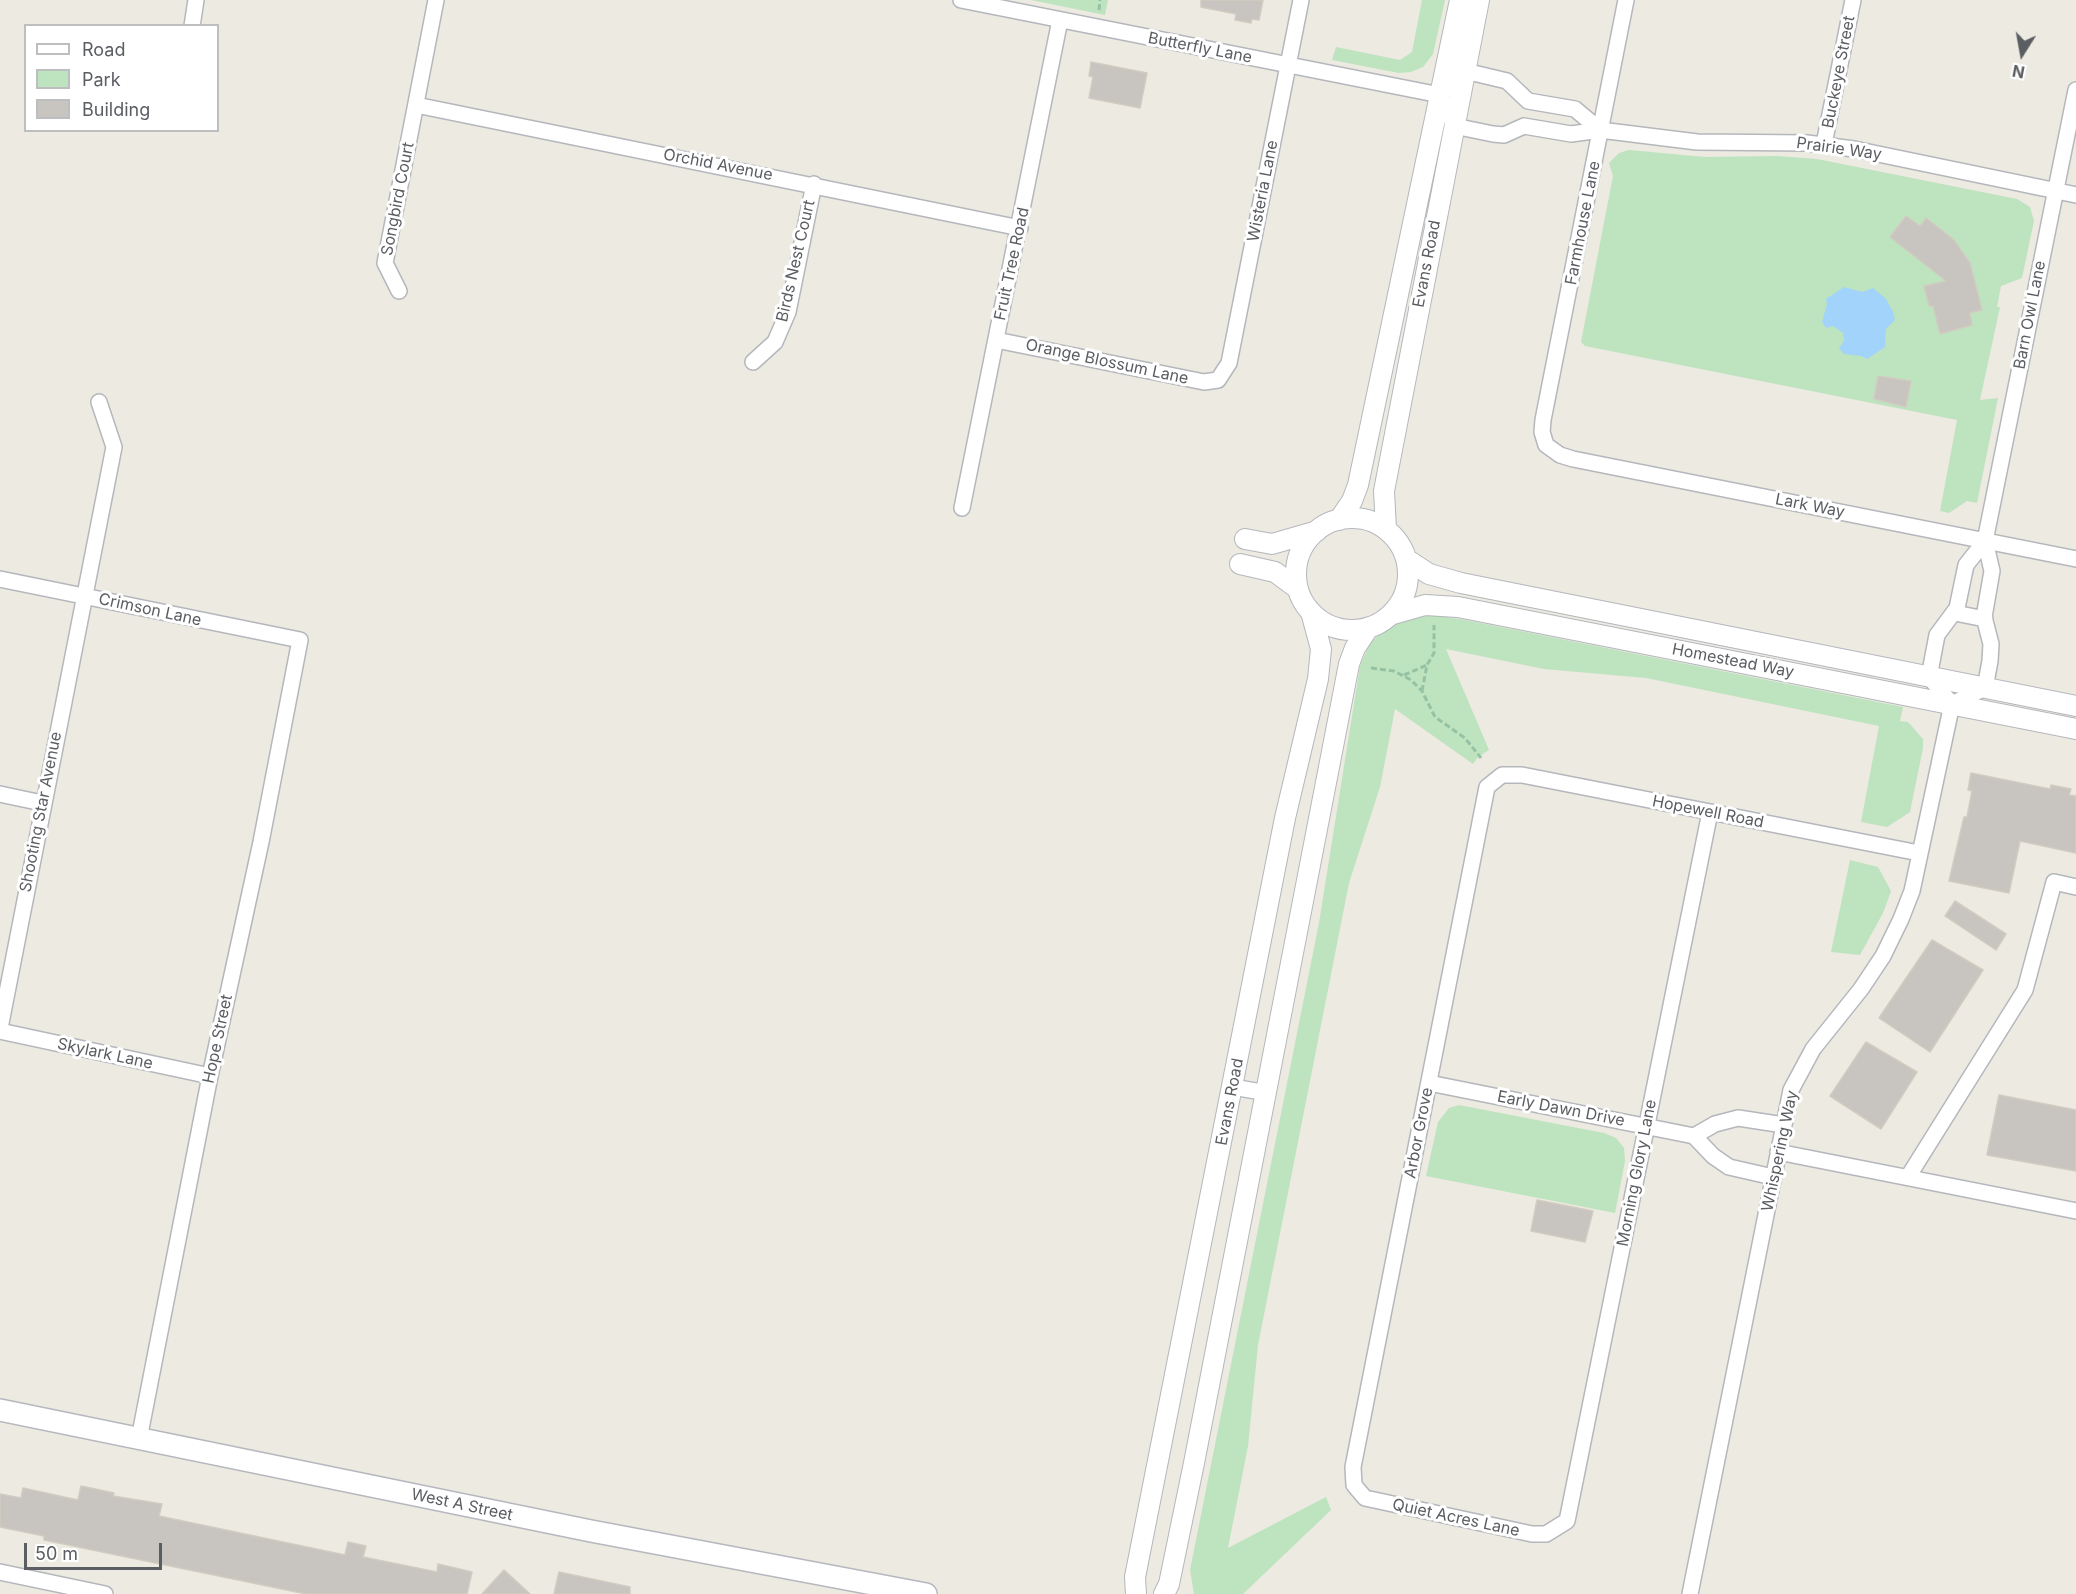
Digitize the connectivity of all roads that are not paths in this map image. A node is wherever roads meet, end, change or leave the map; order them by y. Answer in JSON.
{"nodes":[{"id":1,"x":196,"y":0,"type":"edge"},
{"id":2,"x":436,"y":0,"type":"edge"},
{"id":3,"x":961,"y":0,"type":"edge"},
{"id":4,"x":1301,"y":0,"type":"edge"},
{"id":5,"x":1460,"y":0,"type":"edge"},
{"id":6,"x":1479,"y":0,"type":"edge"},
{"id":7,"x":1626,"y":0,"type":"edge"},
{"id":8,"x":1853,"y":0,"type":"edge"},
{"id":9,"x":1060,"y":20,"type":"junction"},
{"id":10,"x":192,"y":24,"type":"edge"},
{"id":11,"x":1288,"y":66,"type":"junction"},
{"id":12,"x":1465,"y":71,"type":"junction"},
{"id":13,"x":2076,"y":90,"type":"edge"},
{"id":14,"x":1440,"y":95,"type":"junction"},
{"id":15,"x":1528,"y":101,"type":"junction"},
{"id":16,"x":416,"y":105,"type":"junction"},
{"id":17,"x":1454,"y":126,"type":"junction"},
{"id":18,"x":1524,"y":126,"type":"junction"},
{"id":19,"x":1600,"y":130,"type":"junction"},
{"id":20,"x":1824,"y":144,"type":"junction"},
{"id":21,"x":814,"y":184,"type":"junction"},
{"id":22,"x":2055,"y":191,"type":"junction"},
{"id":23,"x":2076,"y":195,"type":"edge"},
{"id":24,"x":1020,"y":228,"type":"junction"},
{"id":25,"x":399,"y":291,"type":"dead end"},
{"id":26,"x":996,"y":340,"type":"junction"},
{"id":27,"x":753,"y":362,"type":"dead end"},
{"id":28,"x":1218,"y":380,"type":"joint"},
{"id":29,"x":99,"y":402,"type":"dead end"},
{"id":30,"x":1546,"y":445,"type":"joint"},
{"id":31,"x":962,"y":508,"type":"dead end"},
{"id":32,"x":1340,"y":520,"type":"junction"},
{"id":33,"x":1386,"y":530,"type":"junction"},
{"id":34,"x":1317,"y":531,"type":"junction"},
{"id":35,"x":1245,"y":539,"type":"dead end"},
{"id":36,"x":1985,"y":541,"type":"junction"},
{"id":37,"x":2076,"y":559,"type":"edge"},
{"id":38,"x":1406,"y":560,"type":"junction"},
{"id":39,"x":1240,"y":564,"type":"dead end"},
{"id":40,"x":0,"y":579,"type":"edge"},
{"id":41,"x":1298,"y":589,"type":"junction"},
{"id":42,"x":85,"y":597,"type":"junction"},
{"id":43,"x":1311,"y":612,"type":"junction"},
{"id":44,"x":1955,"y":613,"type":"junction"},
{"id":45,"x":1390,"y":615,"type":"junction"},
{"id":46,"x":1985,"y":619,"type":"junction"},
{"id":47,"x":1369,"y":627,"type":"junction"},
{"id":48,"x":300,"y":640,"type":"joint"},
{"id":49,"x":1929,"y":677,"type":"junction"},
{"id":50,"x":1985,"y":688,"type":"junction"},
{"id":51,"x":1952,"y":704,"type":"junction"},
{"id":52,"x":2076,"y":706,"type":"edge"},
{"id":53,"x":2076,"y":729,"type":"edge"},
{"id":54,"x":1497,"y":777,"type":"joint"},
{"id":55,"x":0,"y":794,"type":"edge"},
{"id":56,"x":42,"y":802,"type":"junction"},
{"id":57,"x":1710,"y":812,"type":"junction"},
{"id":58,"x":1919,"y":854,"type":"junction"},
{"id":59,"x":2076,"y":886,"type":"edge"},
{"id":60,"x":0,"y":1030,"type":"edge"},
{"id":61,"x":210,"y":1076,"type":"junction"},
{"id":62,"x":1429,"y":1083,"type":"junction"},
{"id":63,"x":1233,"y":1087,"type":"junction"},
{"id":64,"x":1267,"y":1093,"type":"junction"},
{"id":65,"x":1784,"y":1125,"type":"junction"},
{"id":66,"x":1647,"y":1127,"type":"junction"},
{"id":67,"x":1694,"y":1136,"type":"junction"},
{"id":68,"x":1778,"y":1152,"type":"junction"},
{"id":69,"x":1773,"y":1177,"type":"junction"},
{"id":70,"x":1908,"y":1177,"type":"junction"},
{"id":71,"x":2076,"y":1211,"type":"edge"},
{"id":72,"x":0,"y":1410,"type":"edge"},
{"id":73,"x":139,"y":1439,"type":"junction"},
{"id":74,"x":1358,"y":1491,"type":"joint"},
{"id":75,"x":1557,"y":1530,"type":"joint"},
{"id":76,"x":0,"y":1572,"type":"edge"},
{"id":77,"x":105,"y":1594,"type":"edge"},
{"id":78,"x":926,"y":1594,"type":"edge"},
{"id":79,"x":1137,"y":1594,"type":"edge"},
{"id":80,"x":1164,"y":1594,"type":"edge"},
{"id":81,"x":1690,"y":1594,"type":"edge"}],
"edges":[{"from":1,"to":10,"type":"street"},
{"from":2,"to":16,"type":"street","name":"Songbird Court"},
{"from":3,"to":9,"type":"street","name":"Butterfly Lane"},
{"from":4,"to":11,"type":"street","name":"Wisteria Lane"},
{"from":5,"to":14,"type":"street","name":"Evans Road"},
{"from":6,"to":12,"type":"street","name":"Evans Road"},
{"from":7,"to":19,"type":"street","name":"Farmhouse Lane"},
{"from":8,"to":20,"type":"street","name":"Buckeye Street"},
{"from":9,"to":11,"type":"street","name":"Butterfly Lane"},
{"from":9,"to":24,"type":"street","name":"Fruit Tree Road"},
{"from":11,"to":14,"type":"street","name":"Butterfly Lane"},
{"from":11,"to":28,"type":"street","name":"Wisteria Lane"},
{"from":12,"to":14,"type":"street"},
{"from":12,"to":15,"type":"street"},
{"from":12,"to":17,"type":"street","name":"Evans Road"},
{"from":13,"to":22,"type":"street","name":"Barn Owl Lane"},
{"from":14,"to":17,"type":"street"},
{"from":14,"to":32,"type":"street","name":"Evans Road"},
{"from":15,"to":18,"type":"street"},
{"from":15,"to":19,"type":"street"},
{"from":16,"to":21,"type":"street","name":"Orchid Avenue"},
{"from":16,"to":25,"type":"street","name":"Songbird Court"},
{"from":17,"to":18,"type":"street","name":"Prairie Way"},
{"from":17,"to":33,"type":"street","name":"Evans Road"},
{"from":18,"to":19,"type":"street","name":"Prairie Way"},
{"from":19,"to":20,"type":"street","name":"Prairie Way"},
{"from":19,"to":30,"type":"street","name":"Farmhouse Lane"},
{"from":20,"to":22,"type":"street","name":"Prairie Way"},
{"from":21,"to":24,"type":"street","name":"Orchid Avenue"},
{"from":21,"to":27,"type":"street","name":"Birds Nest Court"},
{"from":22,"to":23,"type":"street","name":"Prairie Way"},
{"from":22,"to":36,"type":"street","name":"Barn Owl Lane"},
{"from":24,"to":26,"type":"street","name":"Fruit Tree Road"},
{"from":26,"to":28,"type":"street","name":"Orange Blossum Lane"},
{"from":26,"to":31,"type":"street","name":"Fruit Tree Road"},
{"from":29,"to":42,"type":"street","name":"Shooting Star Avenue"},
{"from":30,"to":36,"type":"street","name":"Lark Way"},
{"from":32,"to":33,"type":"street"},
{"from":32,"to":34,"type":"street"},
{"from":33,"to":38,"type":"street"},
{"from":34,"to":35,"type":"street"},
{"from":34,"to":41,"type":"street"},
{"from":36,"to":37,"type":"street","name":"Lark Way"},
{"from":36,"to":44,"type":"street","name":"Barn Owl Lane"},
{"from":36,"to":46,"type":"street","name":"Barn Owl Lane"},
{"from":38,"to":45,"type":"street"},
{"from":38,"to":49,"type":"street","name":"Homestead Way"},
{"from":39,"to":41,"type":"street"},
{"from":40,"to":42,"type":"street","name":"Crimson Lane"},
{"from":41,"to":43,"type":"street"},
{"from":42,"to":48,"type":"street","name":"Crimson Lane"},
{"from":42,"to":56,"type":"street","name":"Shooting Star Avenue"},
{"from":43,"to":47,"type":"street"},
{"from":43,"to":63,"type":"street","name":"Evans Road"},
{"from":44,"to":46,"type":"street"},
{"from":44,"to":49,"type":"street","name":"Barn Owl Lane"},
{"from":45,"to":47,"type":"street"},
{"from":45,"to":51,"type":"street","name":"Homestead Way"},
{"from":46,"to":50,"type":"street","name":"Barn Owl Lane"},
{"from":47,"to":64,"type":"street"},
{"from":48,"to":61,"type":"street","name":"Hope Street"},
{"from":49,"to":50,"type":"street","name":"Homestead Way"},
{"from":49,"to":51,"type":"street"},
{"from":50,"to":51,"type":"street"},
{"from":50,"to":52,"type":"street","name":"Homestead Way"},
{"from":51,"to":53,"type":"street","name":"Homestead Way"},
{"from":51,"to":58,"type":"street","name":"Whispering Way"},
{"from":54,"to":57,"type":"street","name":"Hopewell Road"},
{"from":54,"to":62,"type":"street","name":"Arbor Grove"},
{"from":55,"to":56,"type":"street"},
{"from":56,"to":60,"type":"street","name":"Shooting Star Avenue"},
{"from":57,"to":58,"type":"street","name":"Hopewell Road"},
{"from":57,"to":66,"type":"street","name":"Morning Glory Lane"},
{"from":58,"to":65,"type":"street","name":"Whispering Way"},
{"from":59,"to":70,"type":"street"},
{"from":60,"to":61,"type":"street","name":"Skylark Lane"},
{"from":61,"to":73,"type":"street","name":"Hope Street"},
{"from":62,"to":66,"type":"street","name":"Early Dawn Drive"},
{"from":62,"to":74,"type":"street","name":"Arbor Grove"},
{"from":63,"to":64,"type":"street"},
{"from":63,"to":79,"type":"street","name":"Evans Road"},
{"from":64,"to":80,"type":"street"},
{"from":65,"to":67,"type":"street"},
{"from":65,"to":68,"type":"street","name":"Whispering Way"},
{"from":66,"to":67,"type":"street","name":"Early Dawn Drive"},
{"from":66,"to":75,"type":"street","name":"Morning Glory Lane"},
{"from":67,"to":69,"type":"street"},
{"from":68,"to":69,"type":"street","name":"Whispering Way"},
{"from":68,"to":70,"type":"street"},
{"from":69,"to":81,"type":"street","name":"Whispering Way"},
{"from":70,"to":71,"type":"street"},
{"from":72,"to":73,"type":"main road","name":"West A Street"},
{"from":73,"to":78,"type":"main road","name":"West A Street"},
{"from":74,"to":75,"type":"street","name":"Quiet Acres Lane"},
{"from":76,"to":77,"type":"street"}]}
